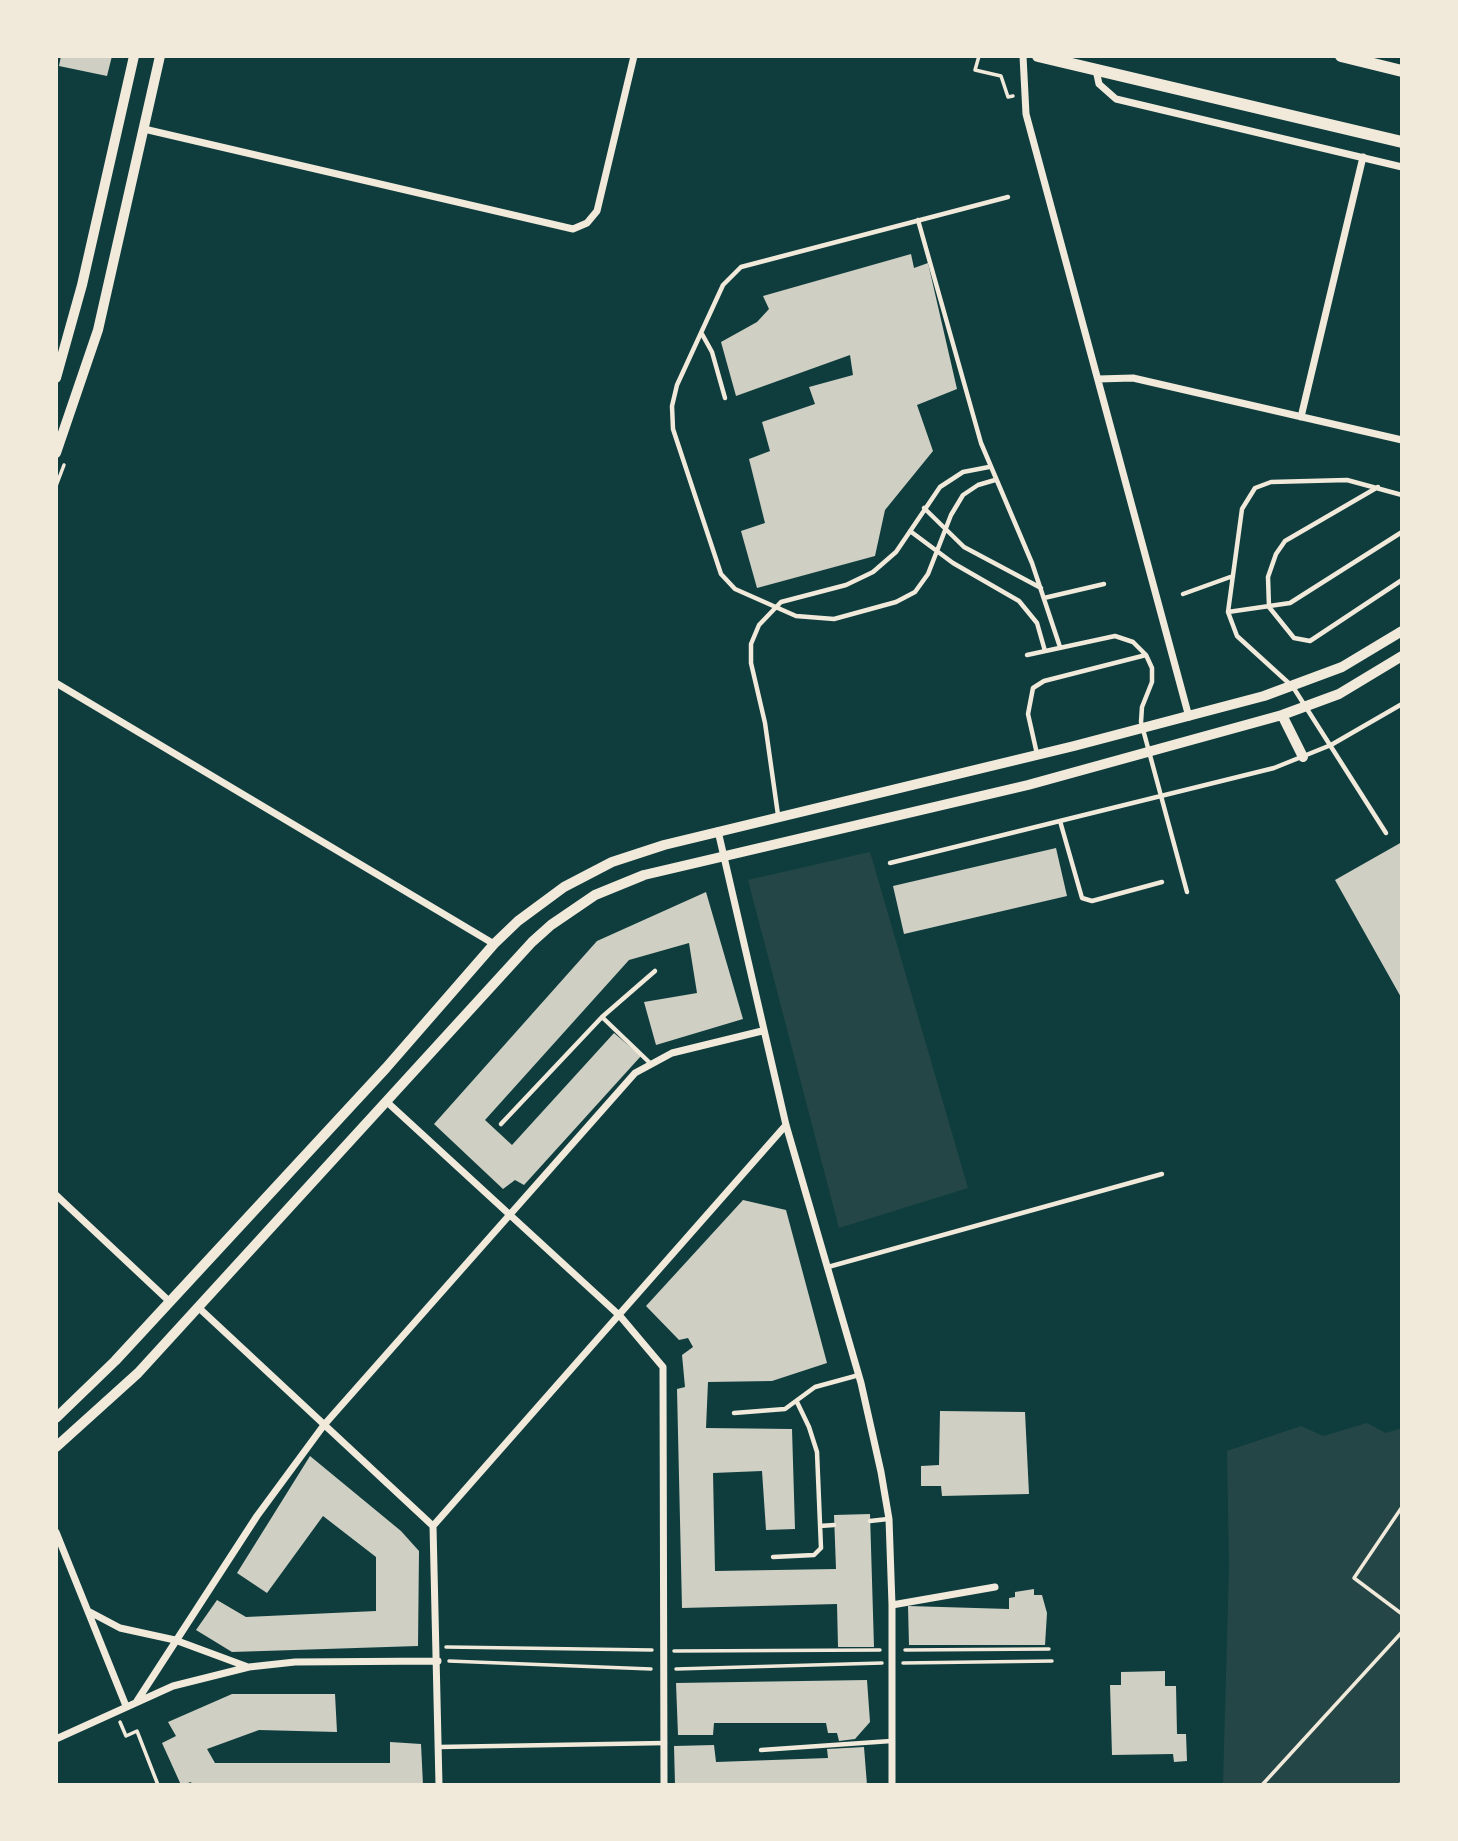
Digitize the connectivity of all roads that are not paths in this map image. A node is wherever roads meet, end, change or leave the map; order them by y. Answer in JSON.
{"nodes":[{"id":1,"x":134,"y":56,"type":"edge"},
{"id":2,"x":160,"y":56,"type":"edge"},
{"id":3,"x":634,"y":56,"type":"edge"},
{"id":4,"x":1023,"y":56,"type":"edge"},
{"id":5,"x":1038,"y":56,"type":"edge"},
{"id":6,"x":1341,"y":56,"type":"edge"},
{"id":7,"x":1096,"y":70,"type":"junction"},
{"id":8,"x":1402,"y":71,"type":"edge"},
{"id":9,"x":144,"y":129,"type":"junction"},
{"id":10,"x":1402,"y":142,"type":"edge"},
{"id":11,"x":1363,"y":158,"type":"junction"},
{"id":12,"x":1402,"y":167,"type":"edge"},
{"id":13,"x":1008,"y":197,"type":"dead end"},
{"id":14,"x":919,"y":220,"type":"junction"},
{"id":15,"x":701,"y":333,"type":"junction"},
{"id":16,"x":56,"y":378,"type":"edge"},
{"id":17,"x":1098,"y":379,"type":"junction"},
{"id":18,"x":725,"y":398,"type":"dead end"},
{"id":19,"x":1300,"y":417,"type":"junction"},
{"id":20,"x":1402,"y":440,"type":"edge"},
{"id":21,"x":56,"y":453,"type":"edge"},
{"id":22,"x":989,"y":467,"type":"junction"},
{"id":23,"x":995,"y":480,"type":"junction"},
{"id":24,"x":1379,"y":487,"type":"junction"},
{"id":25,"x":1402,"y":495,"type":"edge"},
{"id":26,"x":924,"y":508,"type":"junction"},
{"id":27,"x":946,"y":530,"type":"junction"},
{"id":28,"x":910,"y":531,"type":"junction"},
{"id":29,"x":1402,"y":532,"type":"edge"},
{"id":30,"x":938,"y":553,"type":"junction"},
{"id":31,"x":1233,"y":576,"type":"junction"},
{"id":32,"x":1402,"y":580,"type":"edge"},
{"id":33,"x":1104,"y":584,"type":"dead end"},
{"id":34,"x":1042,"y":589,"type":"junction"},
{"id":35,"x":1183,"y":594,"type":"dead end"},
{"id":36,"x":1044,"y":598,"type":"junction"},
{"id":37,"x":1269,"y":607,"type":"junction"},
{"id":38,"x":774,"y":608,"type":"junction"},
{"id":39,"x":1228,"y":612,"type":"junction"},
{"id":40,"x":1402,"y":631,"type":"edge"},
{"id":41,"x":1060,"y":647,"type":"junction"},
{"id":42,"x":1045,"y":650,"type":"junction"},
{"id":43,"x":1027,"y":655,"type":"dead end"},
{"id":44,"x":1146,"y":655,"type":"junction"},
{"id":45,"x":1402,"y":656,"type":"edge"},
{"id":46,"x":56,"y":683,"type":"edge"},
{"id":47,"x":1293,"y":687,"type":"junction"},
{"id":48,"x":1402,"y":704,"type":"edge"},
{"id":49,"x":1307,"y":707,"type":"junction"},
{"id":50,"x":1282,"y":715,"type":"junction"},
{"id":51,"x":1189,"y":717,"type":"junction"},
{"id":52,"x":1143,"y":729,"type":"junction"},
{"id":53,"x":1331,"y":745,"type":"junction"},
{"id":54,"x":1149,"y":751,"type":"junction"},
{"id":55,"x":1037,"y":754,"type":"junction"},
{"id":56,"x":1303,"y":757,"type":"junction"},
{"id":57,"x":1161,"y":796,"type":"junction"},
{"id":58,"x":778,"y":815,"type":"junction"},
{"id":59,"x":1060,"y":821,"type":"junction"},
{"id":60,"x":718,"y":831,"type":"junction"},
{"id":61,"x":1387,"y":833,"type":"dead end"},
{"id":62,"x":724,"y":856,"type":"junction"},
{"id":63,"x":890,"y":863,"type":"dead end"},
{"id":64,"x":1161,"y":882,"type":"dead end"},
{"id":65,"x":1187,"y":892,"type":"dead end"},
{"id":66,"x":494,"y":944,"type":"junction"},
{"id":67,"x":655,"y":971,"type":"dead end"},
{"id":68,"x":602,"y":1017,"type":"junction"},
{"id":69,"x":762,"y":1031,"type":"junction"},
{"id":70,"x":650,"y":1063,"type":"junction"},
{"id":71,"x":387,"y":1102,"type":"junction"},
{"id":72,"x":501,"y":1124,"type":"dead end"},
{"id":73,"x":786,"y":1125,"type":"junction"},
{"id":74,"x":1162,"y":1174,"type":"dead end"},
{"id":75,"x":56,"y":1195,"type":"edge"},
{"id":76,"x":511,"y":1216,"type":"junction"},
{"id":77,"x":827,"y":1267,"type":"junction"},
{"id":78,"x":170,"y":1302,"type":"junction"},
{"id":79,"x":199,"y":1308,"type":"junction"},
{"id":80,"x":620,"y":1316,"type":"junction"},
{"id":81,"x":859,"y":1375,"type":"junction"},
{"id":82,"x":797,"y":1402,"type":"junction"},
{"id":83,"x":734,"y":1413,"type":"dead end"},
{"id":84,"x":56,"y":1418,"type":"edge"},
{"id":85,"x":324,"y":1424,"type":"junction"},
{"id":86,"x":56,"y":1447,"type":"edge"},
{"id":87,"x":889,"y":1519,"type":"junction"},
{"id":88,"x":870,"y":1521,"type":"dead end"},
{"id":89,"x":834,"y":1525,"type":"dead end"},
{"id":90,"x":820,"y":1526,"type":"junction"},
{"id":91,"x":433,"y":1527,"type":"junction"},
{"id":92,"x":56,"y":1532,"type":"edge"},
{"id":93,"x":773,"y":1557,"type":"dead end"},
{"id":94,"x":995,"y":1587,"type":"dead end"},
{"id":95,"x":892,"y":1605,"type":"junction"},
{"id":96,"x":87,"y":1611,"type":"junction"},
{"id":97,"x":175,"y":1640,"type":"junction"},
{"id":98,"x":438,"y":1661,"type":"junction"},
{"id":99,"x":249,"y":1667,"type":"junction"},
{"id":100,"x":137,"y":1701,"type":"junction"},
{"id":101,"x":126,"y":1706,"type":"junction"},
{"id":102,"x":56,"y":1739,"type":"edge"},
{"id":103,"x":891,"y":1741,"type":"junction"},
{"id":104,"x":664,"y":1743,"type":"junction"},
{"id":105,"x":439,"y":1747,"type":"junction"},
{"id":106,"x":761,"y":1750,"type":"dead end"},
{"id":107,"x":439,"y":1785,"type":"edge"},
{"id":108,"x":664,"y":1785,"type":"edge"},
{"id":109,"x":891,"y":1785,"type":"edge"}],
"edges":[{"from":1,"to":16,"type":"street"},
{"from":2,"to":9,"type":"street"},
{"from":3,"to":9,"type":"street"},
{"from":4,"to":17,"type":"street"},
{"from":5,"to":7,"type":"main road"},
{"from":6,"to":8,"type":"main road"},
{"from":7,"to":10,"type":"main road"},
{"from":7,"to":11,"type":"street"},
{"from":9,"to":21,"type":"street"},
{"from":11,"to":12,"type":"street"},
{"from":11,"to":19,"type":"street"},
{"from":13,"to":14,"type":"lane"},
{"from":14,"to":15,"type":"lane"},
{"from":14,"to":22,"type":"lane"},
{"from":15,"to":18,"type":"lane"},
{"from":15,"to":38,"type":"lane"},
{"from":17,"to":19,"type":"street"},
{"from":17,"to":51,"type":"street"},
{"from":19,"to":20,"type":"street"},
{"from":22,"to":23,"type":"lane"},
{"from":22,"to":26,"type":"lane"},
{"from":23,"to":27,"type":"lane"},
{"from":23,"to":34,"type":"lane"},
{"from":24,"to":25,"type":"lane"},
{"from":24,"to":31,"type":"lane"},
{"from":24,"to":37,"type":"lane"},
{"from":26,"to":27,"type":"lane"},
{"from":26,"to":28,"type":"lane"},
{"from":27,"to":30,"type":"lane"},
{"from":27,"to":34,"type":"lane"},
{"from":28,"to":30,"type":"lane"},
{"from":28,"to":38,"type":"lane"},
{"from":29,"to":37,"type":"lane"},
{"from":30,"to":38,"type":"lane"},
{"from":30,"to":42,"type":"lane"},
{"from":31,"to":35,"type":"lane"},
{"from":31,"to":39,"type":"lane"},
{"from":32,"to":37,"type":"lane"},
{"from":33,"to":36,"type":"lane"},
{"from":34,"to":36,"type":"lane"},
{"from":36,"to":41,"type":"lane"},
{"from":37,"to":39,"type":"lane"},
{"from":38,"to":58,"type":"lane"},
{"from":39,"to":47,"type":"lane"},
{"from":40,"to":47,"type":"street"},
{"from":41,"to":42,"type":"lane"},
{"from":41,"to":44,"type":"lane"},
{"from":42,"to":43,"type":"lane"},
{"from":44,"to":52,"type":"lane"},
{"from":44,"to":55,"type":"lane"},
{"from":45,"to":49,"type":"street"},
{"from":46,"to":66,"type":"street"},
{"from":47,"to":49,"type":"lane"},
{"from":47,"to":51,"type":"street"},
{"from":48,"to":53,"type":"lane"},
{"from":49,"to":50,"type":"street"},
{"from":49,"to":53,"type":"lane"},
{"from":50,"to":54,"type":"street"},
{"from":50,"to":56,"type":"street"},
{"from":51,"to":52,"type":"street"},
{"from":52,"to":54,"type":"lane"},
{"from":52,"to":55,"type":"street"},
{"from":53,"to":56,"type":"lane"},
{"from":53,"to":61,"type":"lane"},
{"from":54,"to":57,"type":"lane"},
{"from":54,"to":62,"type":"street"},
{"from":55,"to":58,"type":"street"},
{"from":56,"to":57,"type":"lane"},
{"from":57,"to":59,"type":"lane"},
{"from":57,"to":65,"type":"lane"},
{"from":58,"to":60,"type":"street"},
{"from":59,"to":63,"type":"lane"},
{"from":59,"to":64,"type":"lane"},
{"from":60,"to":62,"type":"street"},
{"from":60,"to":66,"type":"street"},
{"from":62,"to":69,"type":"street"},
{"from":62,"to":71,"type":"street"},
{"from":66,"to":78,"type":"street"},
{"from":67,"to":68,"type":"lane"},
{"from":68,"to":70,"type":"lane"},
{"from":68,"to":72,"type":"lane"},
{"from":69,"to":70,"type":"street"},
{"from":69,"to":73,"type":"street"},
{"from":70,"to":76,"type":"street"},
{"from":71,"to":76,"type":"street"},
{"from":71,"to":79,"type":"street"},
{"from":73,"to":77,"type":"street"},
{"from":73,"to":80,"type":"street"},
{"from":74,"to":77,"type":"lane"},
{"from":75,"to":78,"type":"street"},
{"from":76,"to":80,"type":"street"},
{"from":76,"to":85,"type":"street"},
{"from":77,"to":81,"type":"street"},
{"from":78,"to":84,"type":"street"},
{"from":79,"to":85,"type":"street"},
{"from":79,"to":86,"type":"street"},
{"from":80,"to":91,"type":"street"},
{"from":80,"to":104,"type":"street"},
{"from":81,"to":82,"type":"lane"},
{"from":81,"to":87,"type":"street"},
{"from":82,"to":83,"type":"lane"},
{"from":82,"to":90,"type":"lane"},
{"from":85,"to":91,"type":"street"},
{"from":85,"to":97,"type":"street"},
{"from":87,"to":88,"type":"lane"},
{"from":87,"to":95,"type":"street"},
{"from":89,"to":90,"type":"lane"},
{"from":90,"to":93,"type":"lane"},
{"from":91,"to":98,"type":"street"},
{"from":92,"to":96,"type":"street"},
{"from":94,"to":95,"type":"street"},
{"from":95,"to":103,"type":"street"},
{"from":96,"to":97,"type":"street"},
{"from":96,"to":101,"type":"street"},
{"from":97,"to":99,"type":"street"},
{"from":97,"to":100,"type":"street"},
{"from":98,"to":99,"type":"street"},
{"from":98,"to":105,"type":"street"},
{"from":99,"to":100,"type":"street"},
{"from":100,"to":101,"type":"street"},
{"from":101,"to":102,"type":"street"},
{"from":103,"to":106,"type":"lane"},
{"from":103,"to":109,"type":"street"},
{"from":104,"to":105,"type":"lane"},
{"from":104,"to":108,"type":"street"},
{"from":105,"to":107,"type":"street"}]}
